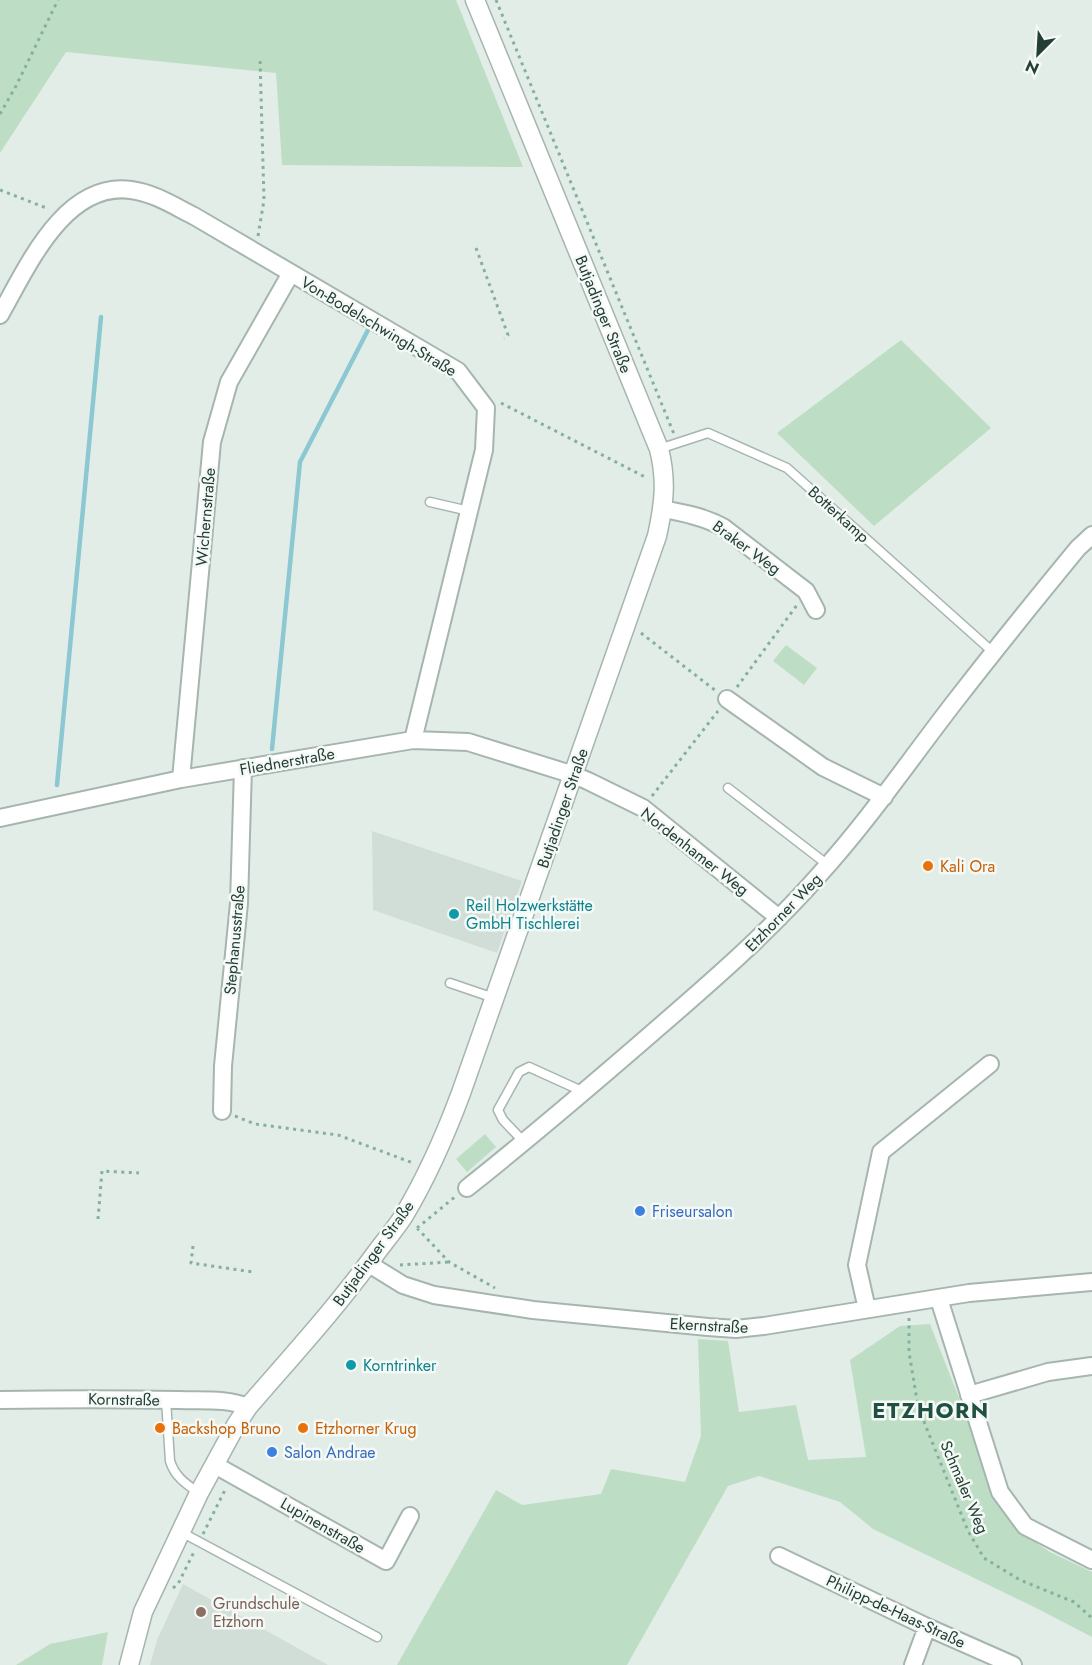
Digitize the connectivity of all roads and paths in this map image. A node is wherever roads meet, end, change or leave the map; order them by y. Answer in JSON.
{"nodes":[{"id":1,"x":58,"y":0,"type":"edge"},
{"id":2,"x":475,"y":0,"type":"edge"},
{"id":3,"x":496,"y":0,"type":"edge"},
{"id":4,"x":260,"y":58,"type":"dead end"},
{"id":5,"x":0,"y":114,"type":"edge"},
{"id":6,"x":0,"y":190,"type":"edge"},
{"id":7,"x":65,"y":215,"type":"junction"},
{"id":8,"x":477,"y":248,"type":"dead end"},
{"id":9,"x":254,"y":253,"type":"junction"},
{"id":10,"x":291,"y":273,"type":"junction"},
{"id":11,"x":0,"y":315,"type":"edge"},
{"id":12,"x":504,"y":338,"type":"dead end"},
{"id":13,"x":486,"y":408,"type":"junction"},
{"id":14,"x":678,"y":443,"type":"junction"},
{"id":15,"x":659,"y":449,"type":"junction"},
{"id":16,"x":665,"y":487,"type":"junction"},
{"id":17,"x":430,"y":502,"type":"dead end"},
{"id":18,"x":663,"y":509,"type":"junction"},
{"id":19,"x":469,"y":512,"type":"junction"},
{"id":20,"x":1092,"y":535,"type":"edge"},
{"id":21,"x":816,"y":610,"type":"dead end"},
{"id":22,"x":627,"y":622,"type":"junction"},
{"id":23,"x":994,"y":653,"type":"junction"},
{"id":24,"x":727,"y":699,"type":"joint"},
{"id":25,"x":412,"y":740,"type":"junction"},
{"id":26,"x":243,"y":768,"type":"junction"},
{"id":27,"x":574,"y":775,"type":"junction"},
{"id":28,"x":181,"y":779,"type":"junction"},
{"id":29,"x":728,"y":788,"type":"dead end"},
{"id":30,"x":884,"y":797,"type":"junction"},
{"id":31,"x":0,"y":818,"type":"edge"},
{"id":32,"x":828,"y":865,"type":"junction"},
{"id":33,"x":779,"y":918,"type":"junction"},
{"id":34,"x":450,"y":983,"type":"dead end"},
{"id":35,"x":495,"y":998,"type":"junction"},
{"id":36,"x":990,"y":1064,"type":"dead end"},
{"id":37,"x":584,"y":1092,"type":"junction"},
{"id":38,"x":222,"y":1111,"type":"joint"},
{"id":39,"x":524,"y":1143,"type":"junction"},
{"id":40,"x":430,"y":1169,"type":"junction"},
{"id":41,"x":139,"y":1173,"type":"dead end"},
{"id":42,"x":467,"y":1188,"type":"joint"},
{"id":43,"x":98,"y":1219,"type":"dead end"},
{"id":44,"x":193,"y":1246,"type":"dead end"},
{"id":45,"x":449,"y":1262,"type":"junction"},
{"id":46,"x":369,"y":1264,"type":"junction"},
{"id":47,"x":399,"y":1265,"type":"dead end"},
{"id":48,"x":253,"y":1272,"type":"dead end"},
{"id":49,"x":1092,"y":1282,"type":"edge"},
{"id":50,"x":496,"y":1288,"type":"dead end"},
{"id":51,"x":939,"y":1299,"type":"junction"},
{"id":52,"x":910,"y":1302,"type":"junction"},
{"id":53,"x":867,"y":1309,"type":"junction"},
{"id":54,"x":1092,"y":1366,"type":"edge"},
{"id":55,"x":969,"y":1395,"type":"junction"},
{"id":56,"x":0,"y":1400,"type":"edge"},
{"id":57,"x":166,"y":1400,"type":"junction"},
{"id":58,"x":248,"y":1407,"type":"junction"},
{"id":59,"x":215,"y":1465,"type":"junction"},
{"id":60,"x":233,"y":1474,"type":"junction"},
{"id":61,"x":199,"y":1493,"type":"junction"},
{"id":62,"x":410,"y":1516,"type":"dead end"},
{"id":63,"x":181,"y":1532,"type":"junction"},
{"id":64,"x":200,"y":1542,"type":"junction"},
{"id":65,"x":779,"y":1556,"type":"dead end"},
{"id":66,"x":1092,"y":1560,"type":"edge"},
{"id":67,"x":168,"y":1592,"type":"dead end"},
{"id":68,"x":1092,"y":1618,"type":"edge"},
{"id":69,"x":927,"y":1628,"type":"junction"},
{"id":70,"x":377,"y":1637,"type":"dead end"},
{"id":71,"x":129,"y":1665,"type":"edge"},
{"id":72,"x":914,"y":1665,"type":"edge"},
{"id":73,"x":1013,"y":1665,"type":"edge"}],
"edges":[{"from":1,"to":5,"type":"path"},
{"from":2,"to":15,"type":"street","name":"Butjadinger Straße"},
{"from":3,"to":14,"type":"path"},
{"from":4,"to":9,"type":"path"},
{"from":6,"to":7,"type":"path"},
{"from":7,"to":9,"type":"street","name":"Von-Bodelschwingh-Straße"},
{"from":7,"to":11,"type":"street","name":"Von-Bodelschwingh-Straße"},
{"from":8,"to":12,"type":"path"},
{"from":9,"to":10,"type":"street","name":"Von-Bodelschwingh-Straße"},
{"from":10,"to":13,"type":"street","name":"Von-Bodelschwingh-Straße"},
{"from":10,"to":28,"type":"street","name":"Wichernstraße"},
{"from":13,"to":16,"type":"path"},
{"from":13,"to":19,"type":"street"},
{"from":14,"to":15,"type":"lane","name":"Botterkamp"},
{"from":14,"to":23,"type":"lane","name":"Botterkamp"},
{"from":15,"to":16,"type":"street","name":"Butjadinger Straße"},
{"from":16,"to":18,"type":"street","name":"Butjadinger Straße"},
{"from":17,"to":19,"type":"lane"},
{"from":18,"to":21,"type":"street","name":"Braker Weg"},
{"from":18,"to":22,"type":"street","name":"Butjadinger Straße"},
{"from":19,"to":25,"type":"street"},
{"from":20,"to":23,"type":"street","name":"Etzhorner Weg"},
{"from":22,"to":24,"type":"path"},
{"from":22,"to":27,"type":"street","name":"Butjadinger Straße"},
{"from":23,"to":30,"type":"street","name":"Etzhorner Weg"},
{"from":24,"to":30,"type":"street"},
{"from":25,"to":26,"type":"street","name":"Fliednerstraße"},
{"from":25,"to":27,"type":"street","name":"Fliednerstraße"},
{"from":26,"to":28,"type":"street","name":"Fliednerstraße"},
{"from":26,"to":38,"type":"street","name":"Stephanusstraße"},
{"from":27,"to":33,"type":"street","name":"Nordenhamer Weg"},
{"from":27,"to":35,"type":"street","name":"Butjadinger Straße"},
{"from":28,"to":31,"type":"street","name":"Fliednerstraße"},
{"from":29,"to":32,"type":"lane"},
{"from":30,"to":32,"type":"street","name":"Etzhorner Weg"},
{"from":32,"to":33,"type":"street","name":"Etzhorner Weg"},
{"from":33,"to":37,"type":"street","name":"Etzhorner Weg"},
{"from":34,"to":35,"type":"lane"},
{"from":35,"to":40,"type":"street","name":"Butjadinger Straße"},
{"from":36,"to":53,"type":"street"},
{"from":37,"to":39,"type":"street","name":"Etzhorner Weg"},
{"from":37,"to":39,"type":"lane"},
{"from":38,"to":40,"type":"path"},
{"from":39,"to":42,"type":"street","name":"Etzhorner Weg"},
{"from":40,"to":46,"type":"street","name":"Butjadinger Straße"},
{"from":41,"to":43,"type":"path"},
{"from":42,"to":45,"type":"path"},
{"from":44,"to":48,"type":"path"},
{"from":45,"to":47,"type":"path"},
{"from":45,"to":50,"type":"path"},
{"from":46,"to":53,"type":"street","name":"Ekernstraße"},
{"from":46,"to":58,"type":"street","name":"Butjadinger Straße"},
{"from":49,"to":51,"type":"street","name":"Ekernstraße"},
{"from":51,"to":52,"type":"street","name":"Ekernstraße"},
{"from":51,"to":55,"type":"street"},
{"from":52,"to":53,"type":"street","name":"Ekernstraße"},
{"from":52,"to":68,"type":"path","name":"Schmaler Weg"},
{"from":54,"to":55,"type":"street"},
{"from":55,"to":66,"type":"street"},
{"from":56,"to":57,"type":"street","name":"Kornstraße"},
{"from":57,"to":58,"type":"street","name":"Kornstraße"},
{"from":57,"to":61,"type":"lane"},
{"from":58,"to":59,"type":"street","name":"Butjadinger Straße"},
{"from":59,"to":60,"type":"street","name":"Lupinenstraße"},
{"from":59,"to":61,"type":"street","name":"Butjadinger Straße"},
{"from":60,"to":62,"type":"street","name":"Lupinenstraße"},
{"from":60,"to":64,"type":"path"},
{"from":61,"to":63,"type":"street","name":"Butjadinger Straße"},
{"from":63,"to":64,"type":"lane"},
{"from":63,"to":71,"type":"street","name":"Butjadinger Straße"},
{"from":64,"to":67,"type":"path"},
{"from":64,"to":70,"type":"lane"},
{"from":65,"to":69,"type":"street","name":"Philipp-de-Haas-Straße"},
{"from":69,"to":72,"type":"street"},
{"from":69,"to":73,"type":"street","name":"Philipp-de-Haas-Straße"}]}
